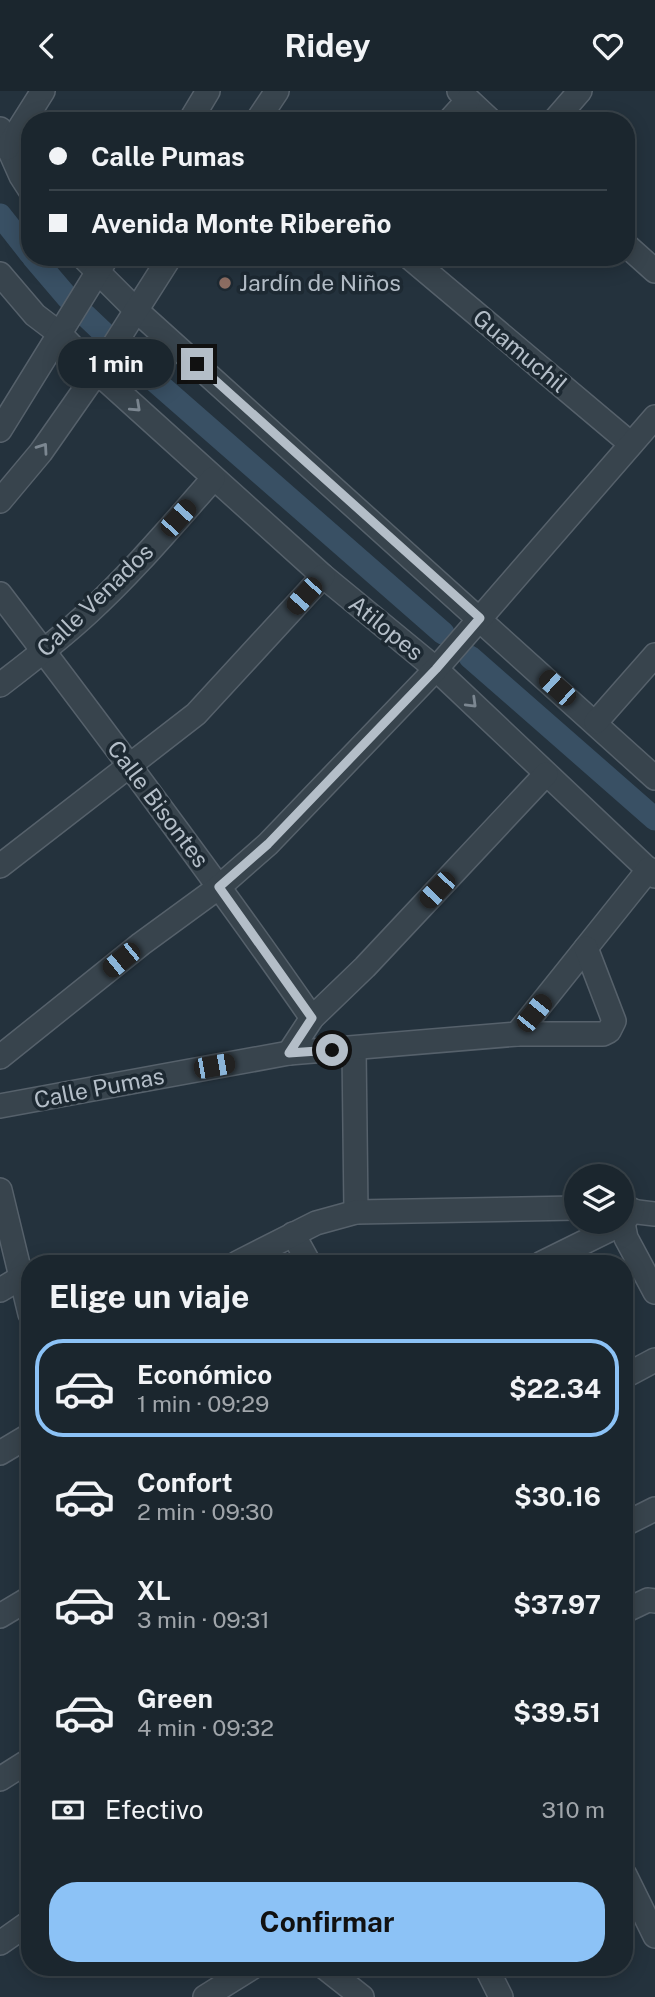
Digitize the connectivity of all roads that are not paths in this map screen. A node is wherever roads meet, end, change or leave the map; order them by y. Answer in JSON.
{"nodes":[{"id":1,"x":43,"y":91,"type":"edge"},
{"id":2,"x":208,"y":91,"type":"edge"},
{"id":3,"x":277,"y":91,"type":"edge"},
{"id":4,"x":580,"y":91,"type":"edge"},
{"id":5,"x":463,"y":95,"type":"edge"},
{"id":6,"x":26,"y":112,"type":"edge"},
{"id":7,"x":195,"y":112,"type":"edge"},
{"id":8,"x":263,"y":112,"type":"edge"},
{"id":9,"x":454,"y":112,"type":"edge"},
{"id":10,"x":481,"y":112,"type":"edge"},
{"id":11,"x":562,"y":112,"type":"edge"},
{"id":12,"x":21,"y":118,"type":"edge"},
{"id":13,"x":4,"y":138,"type":"edge"},
{"id":14,"x":21,"y":172,"type":"edge"},
{"id":15,"x":635,"y":253,"type":"edge"},
{"id":16,"x":94,"y":266,"type":"edge"},
{"id":17,"x":99,"y":266,"type":"edge"},
{"id":18,"x":164,"y":266,"type":"edge"},
{"id":19,"x":420,"y":266,"type":"edge"},
{"id":20,"x":655,"y":271,"type":"edge"},
{"id":21,"x":0,"y":274,"type":"edge"},
{"id":22,"x":136,"y":310,"type":"junction"},
{"id":23,"x":60,"y":334,"type":"junction"},
{"id":24,"x":97,"y":372,"type":"junction"},
{"id":25,"x":655,"y":417,"type":"edge"},
{"id":26,"x":0,"y":430,"type":"edge"},
{"id":27,"x":631,"y":444,"type":"junction"},
{"id":28,"x":213,"y":479,"type":"junction"},
{"id":29,"x":0,"y":501,"type":"edge"},
{"id":30,"x":323,"y":576,"type":"junction"},
{"id":31,"x":0,"y":594,"type":"edge"},
{"id":32,"x":480,"y":618,"type":"junction"},
{"id":33,"x":45,"y":651,"type":"junction"},
{"id":34,"x":655,"y":655,"type":"edge"},
{"id":35,"x":436,"y":669,"type":"junction"},
{"id":36,"x":0,"y":685,"type":"edge"},
{"id":37,"x":596,"y":722,"type":"junction"},
{"id":38,"x":129,"y":767,"type":"junction"},
{"id":39,"x":546,"y":774,"type":"junction"},
{"id":40,"x":655,"y":778,"type":"edge"},
{"id":41,"x":0,"y":866,"type":"edge"},
{"id":42,"x":652,"y":873,"type":"edge"},
{"id":43,"x":219,"y":887,"type":"junction"},
{"id":44,"x":586,"y":948,"type":"junction"},
{"id":45,"x":312,"y":1018,"type":"junction"},
{"id":46,"x":517,"y":1034,"type":"junction"},
{"id":47,"x":354,"y":1049,"type":"junction"},
{"id":48,"x":289,"y":1053,"type":"junction"},
{"id":49,"x":0,"y":1057,"type":"edge"},
{"id":50,"x":0,"y":1107,"type":"edge"},
{"id":51,"x":0,"y":1190,"type":"edge"},
{"id":52,"x":564,"y":1208,"type":"edge"},
{"id":53,"x":356,"y":1212,"type":"junction"},
{"id":54,"x":634,"y":1214,"type":"edge"},
{"id":55,"x":655,"y":1214,"type":"edge"},
{"id":56,"x":293,"y":1234,"type":"junction"},
{"id":57,"x":591,"y":1234,"type":"edge"},
{"id":58,"x":626,"y":1234,"type":"edge"},
{"id":59,"x":252,"y":1255,"type":"edge"},
{"id":60,"x":305,"y":1255,"type":"edge"},
{"id":61,"x":556,"y":1255,"type":"edge"},
{"id":62,"x":21,"y":1273,"type":"edge"},
{"id":63,"x":21,"y":1278,"type":"edge"},
{"id":64,"x":0,"y":1290,"type":"edge"},
{"id":65,"x":655,"y":1292,"type":"edge"},
{"id":66,"x":655,"y":1360,"type":"edge"},
{"id":67,"x":633,"y":1372,"type":"edge"},
{"id":68,"x":21,"y":1440,"type":"edge"},
{"id":69,"x":0,"y":1453,"type":"edge"},
{"id":70,"x":655,"y":1509,"type":"edge"},
{"id":71,"x":633,"y":1520,"type":"edge"},
{"id":72,"x":655,"y":1601,"type":"edge"},
{"id":73,"x":21,"y":1603,"type":"edge"},
{"id":74,"x":633,"y":1607,"type":"edge"},
{"id":75,"x":0,"y":1616,"type":"edge"},
{"id":76,"x":21,"y":1766,"type":"edge"},
{"id":77,"x":0,"y":1779,"type":"edge"},
{"id":78,"x":633,"y":1891,"type":"edge"},
{"id":79,"x":21,"y":1928,"type":"edge"},
{"id":80,"x":655,"y":1936,"type":"edge"},
{"id":81,"x":0,"y":1943,"type":"edge"},
{"id":82,"x":239,"y":1976,"type":"edge"},
{"id":83,"x":335,"y":1976,"type":"edge"},
{"id":84,"x":490,"y":1976,"type":"edge"},
{"id":85,"x":205,"y":1997,"type":"edge"},
{"id":86,"x":362,"y":1997,"type":"edge"},
{"id":87,"x":501,"y":1997,"type":"edge"}],
"edges":[{"from":1,"to":6,"type":"street"},
{"from":2,"to":7,"type":"street"},
{"from":3,"to":8,"type":"street"},
{"from":4,"to":11,"type":"street"},
{"from":5,"to":9,"type":"street"},
{"from":5,"to":10,"type":"street"},
{"from":12,"to":13,"type":"street"},
{"from":13,"to":14,"type":"street"},
{"from":15,"to":20,"type":"street"},
{"from":16,"to":23,"type":"street"},
{"from":17,"to":22,"type":"street"},
{"from":18,"to":22,"type":"street"},
{"from":19,"to":27,"type":"street","name":"Guamuchil"},
{"from":21,"to":23,"type":"street","name":"Atilopes"},
{"from":22,"to":24,"type":"street"},
{"from":22,"to":32,"type":"street"},
{"from":23,"to":24,"type":"street","name":"Atilopes"},
{"from":23,"to":26,"type":"street"},
{"from":24,"to":28,"type":"street","name":"Atilopes","one_way":true},
{"from":29,"to":24,"type":"street","one_way":true},
{"from":25,"to":27,"type":"street"},
{"from":27,"to":32,"type":"street"},
{"from":28,"to":30,"type":"street","name":"Atilopes"},
{"from":28,"to":33,"type":"street","name":"Calle Venados"},
{"from":30,"to":35,"type":"street","name":"Atilopes"},
{"from":30,"to":38,"type":"street"},
{"from":31,"to":33,"type":"street","name":"Calle Bisontes"},
{"from":32,"to":35,"type":"street"},
{"from":32,"to":37,"type":"street"},
{"from":33,"to":36,"type":"street","name":"Calle Venados"},
{"from":33,"to":38,"type":"street","name":"Calle Bisontes"},
{"from":34,"to":37,"type":"street"},
{"from":35,"to":39,"type":"street","name":"Atilopes","one_way":true},
{"from":35,"to":43,"type":"street"},
{"from":37,"to":40,"type":"street"},
{"from":38,"to":41,"type":"street"},
{"from":38,"to":43,"type":"street","name":"Calle Bisontes"},
{"from":39,"to":42,"type":"street","name":"Atilopes"},
{"from":39,"to":45,"type":"street"},
{"from":42,"to":44,"type":"street"},
{"from":43,"to":45,"type":"street","name":"Calle Bisontes"},
{"from":43,"to":49,"type":"street"},
{"from":44,"to":46,"type":"street"},
{"from":44,"to":46,"type":"street","name":"Calle Pumas"},
{"from":45,"to":48,"type":"street"},
{"from":46,"to":47,"type":"street","name":"Calle Pumas"},
{"from":47,"to":48,"type":"street","name":"Calle Pumas"},
{"from":47,"to":53,"type":"street"},
{"from":48,"to":50,"type":"street","name":"Calle Pumas"},
{"from":51,"to":62,"type":"street"},
{"from":52,"to":53,"type":"street"},
{"from":53,"to":56,"type":"street"},
{"from":54,"to":55,"type":"street"},
{"from":56,"to":59,"type":"street"},
{"from":56,"to":60,"type":"street"},
{"from":57,"to":61,"type":"street"},
{"from":58,"to":65,"type":"street"},
{"from":63,"to":64,"type":"street"},
{"from":66,"to":67,"type":"street"},
{"from":68,"to":69,"type":"street"},
{"from":70,"to":71,"type":"street"},
{"from":72,"to":74,"type":"street"},
{"from":73,"to":75,"type":"street"},
{"from":76,"to":77,"type":"street"},
{"from":78,"to":80,"type":"street"},
{"from":79,"to":81,"type":"street"},
{"from":82,"to":85,"type":"street"},
{"from":83,"to":86,"type":"street"},
{"from":84,"to":87,"type":"street"}]}
